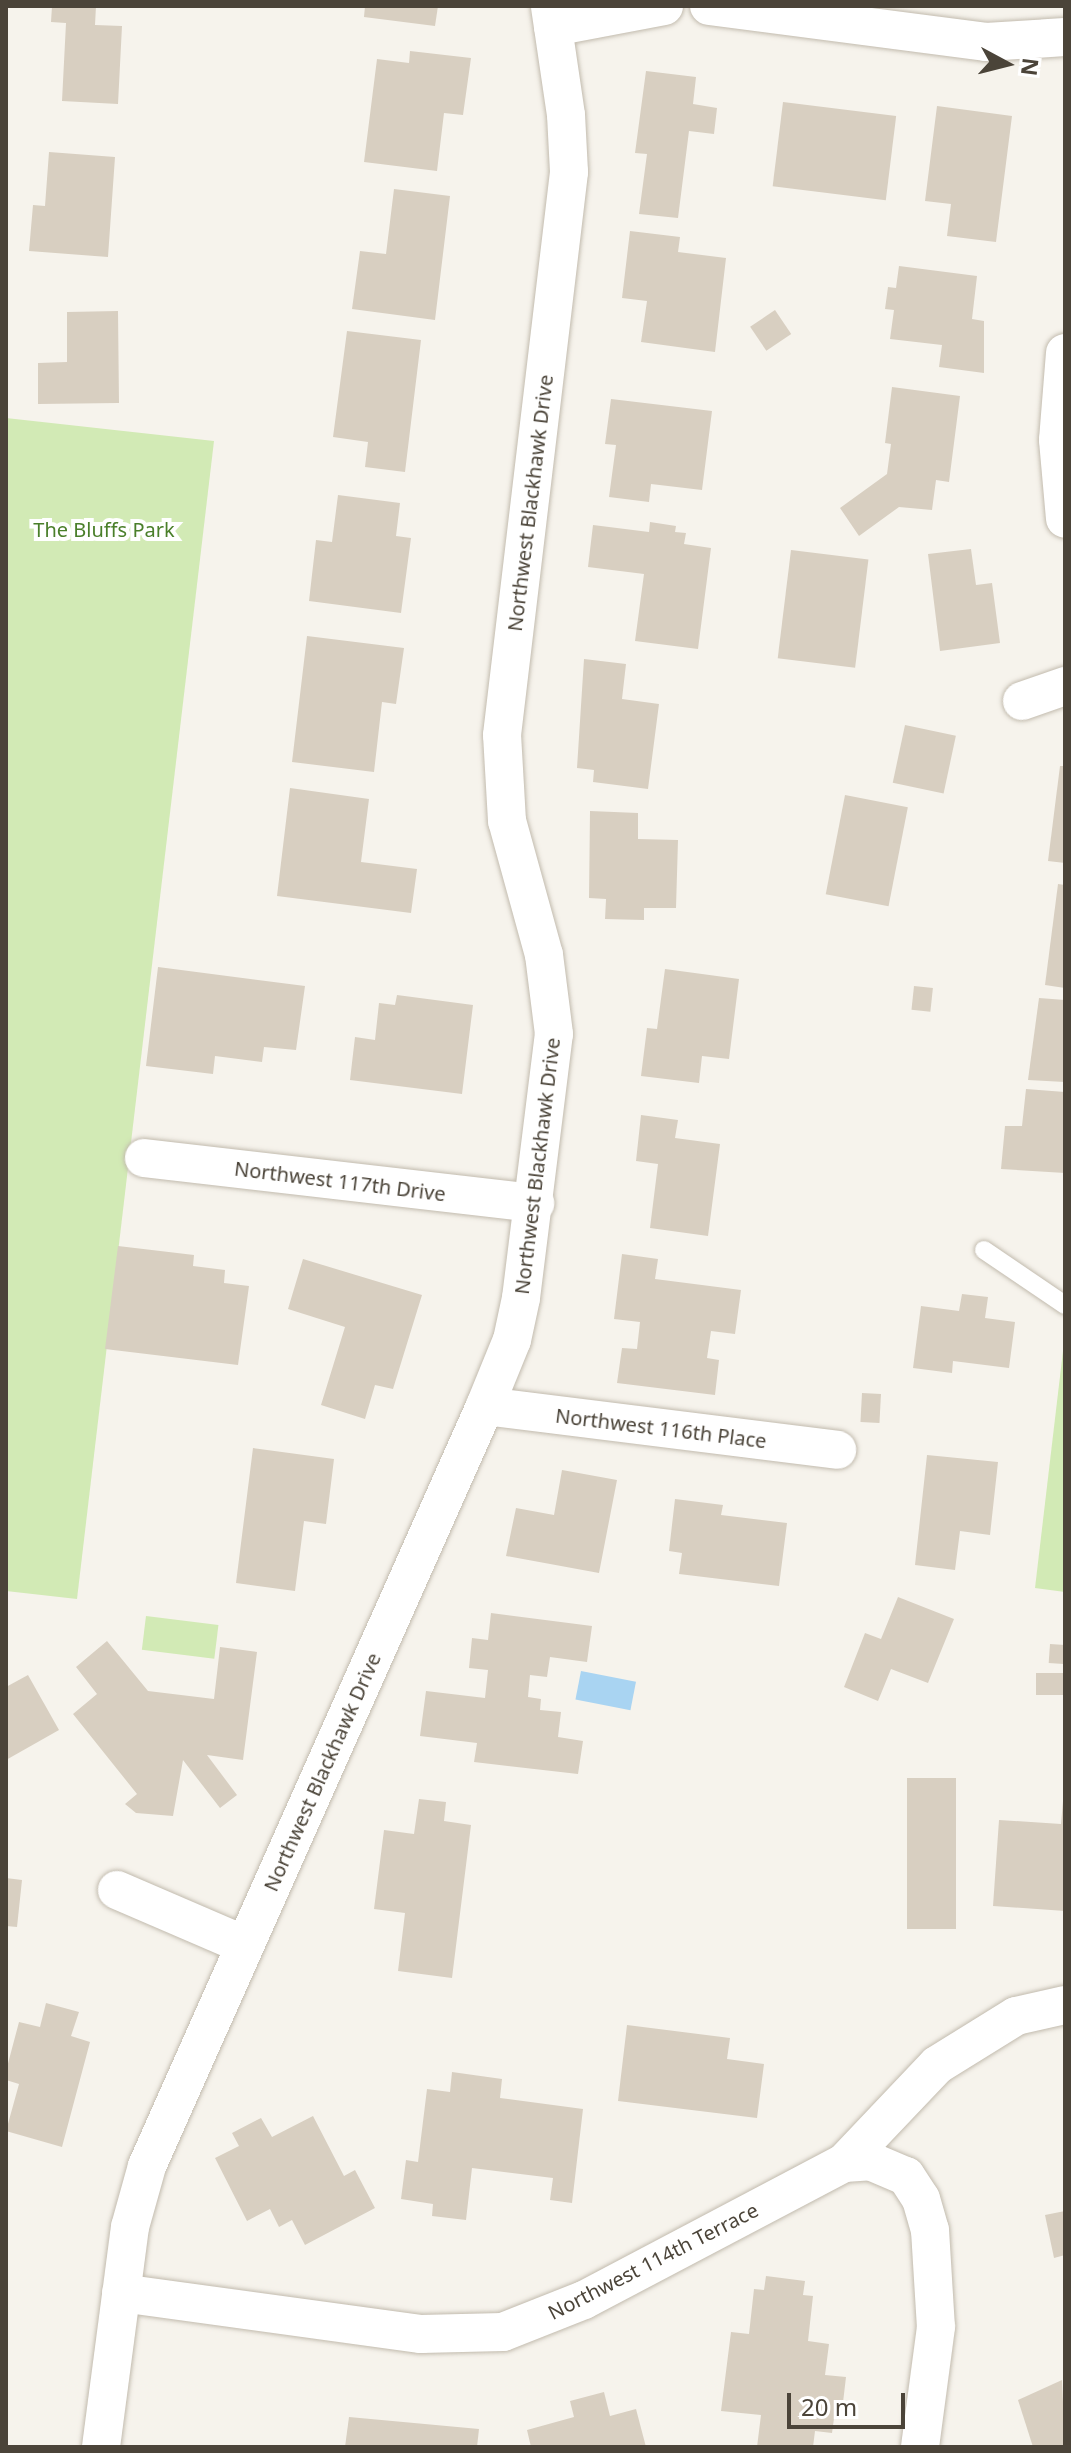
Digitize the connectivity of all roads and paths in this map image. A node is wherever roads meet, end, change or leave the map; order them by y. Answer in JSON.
{"nodes":[{"id":1,"x":664,"y":6,"type":"edge"},
{"id":2,"x":709,"y":6,"type":"edge"},
{"id":3,"x":552,"y":16,"type":"edge"},
{"id":4,"x":1065,"y":37,"type":"edge"},
{"id":5,"x":1065,"y":353,"type":"edge"},
{"id":6,"x":1065,"y":519,"type":"edge"},
{"id":7,"x":1065,"y":686,"type":"edge"},
{"id":8,"x":1022,"y":701,"type":"dead end"},
{"id":9,"x":144,"y":1158,"type":"dead end"},
{"id":10,"x":535,"y":1203,"type":"junction"},
{"id":11,"x":984,"y":1250,"type":"dead end"},
{"id":12,"x":1065,"y":1305,"type":"edge"},
{"id":13,"x":485,"y":1406,"type":"junction"},
{"id":14,"x":837,"y":1450,"type":"dead end"},
{"id":15,"x":117,"y":1890,"type":"dead end"},
{"id":16,"x":245,"y":1945,"type":"junction"},
{"id":17,"x":1065,"y":2005,"type":"edge"},
{"id":18,"x":844,"y":2163,"type":"junction"},
{"id":19,"x":121,"y":2293,"type":"junction"},
{"id":20,"x":101,"y":2447,"type":"edge"},
{"id":21,"x":920,"y":2447,"type":"edge"}],
"edges":[{"from":1,"to":3,"type":"street"},
{"from":2,"to":4,"type":"street"},
{"from":3,"to":10,"type":"street","name":"Northwest Blackhawk Drive"},
{"from":5,"to":6,"type":"street"},
{"from":7,"to":8,"type":"street"},
{"from":9,"to":10,"type":"street","name":"Northwest 117th Drive"},
{"from":10,"to":13,"type":"street","name":"Northwest Blackhawk Drive"},
{"from":11,"to":12,"type":"lane"},
{"from":13,"to":14,"type":"street","name":"Northwest 116th Place"},
{"from":13,"to":16,"type":"street","name":"Northwest Blackhawk Drive"},
{"from":15,"to":16,"type":"street"},
{"from":16,"to":19,"type":"street","name":"Northwest Blackhawk Drive"},
{"from":17,"to":18,"type":"street","name":"Northwest 114th Terrace"},
{"from":18,"to":19,"type":"street","name":"Northwest 114th Terrace"},
{"from":18,"to":21,"type":"street"},
{"from":19,"to":20,"type":"street","name":"Northwest Blackhawk Drive"}]}
